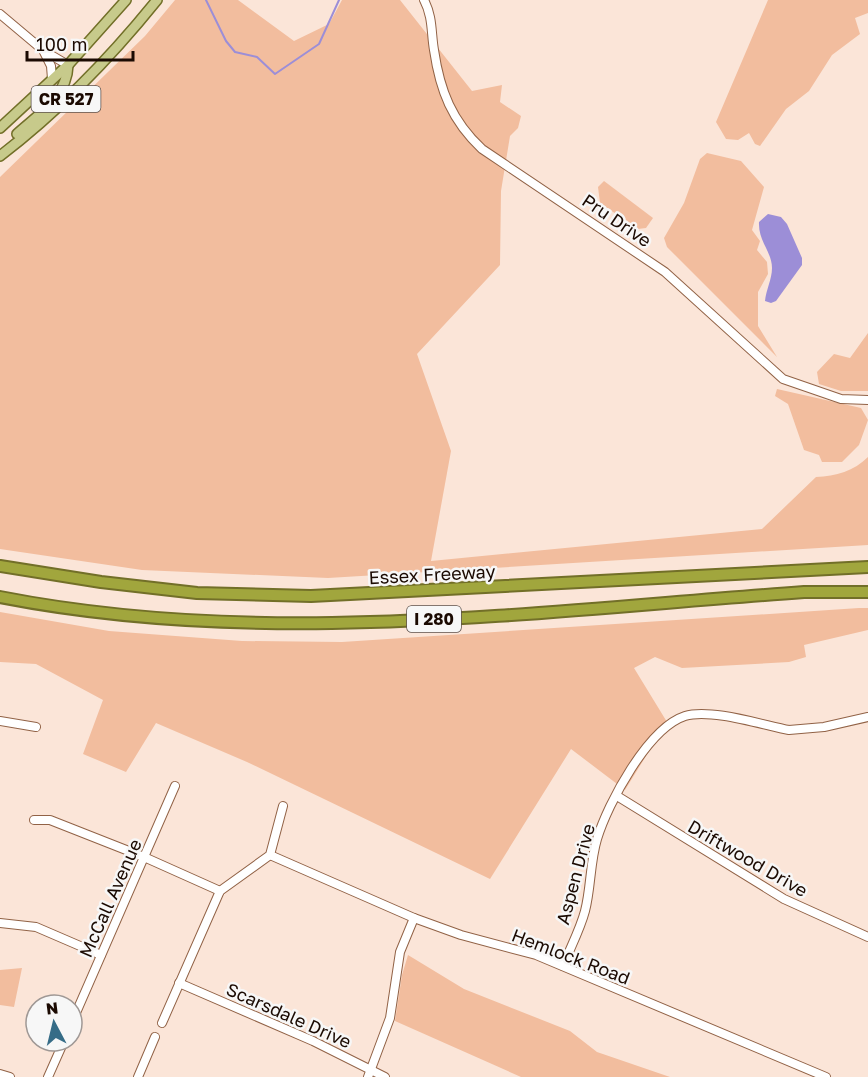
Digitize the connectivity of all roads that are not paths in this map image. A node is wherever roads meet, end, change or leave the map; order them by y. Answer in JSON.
{"nodes":[{"id":1,"x":126,"y":0,"type":"edge"},
{"id":2,"x":157,"y":0,"type":"edge"},
{"id":3,"x":424,"y":0,"type":"edge"},
{"id":4,"x":0,"y":14,"type":"edge"},
{"id":5,"x":44,"y":51,"type":"junction"},
{"id":6,"x":68,"y":65,"type":"junction"},
{"id":7,"x":52,"y":80,"type":"junction"},
{"id":8,"x":0,"y":128,"type":"edge"},
{"id":9,"x":0,"y":150,"type":"edge"},
{"id":10,"x":0,"y":156,"type":"edge"},
{"id":11,"x":868,"y":400,"type":"edge"},
{"id":12,"x":0,"y":566,"type":"edge"},
{"id":13,"x":868,"y":567,"type":"edge"},
{"id":14,"x":868,"y":592,"type":"edge"},
{"id":15,"x":0,"y":597,"type":"edge"},
{"id":16,"x":868,"y":717,"type":"edge"},
{"id":17,"x":0,"y":721,"type":"edge"},
{"id":18,"x":36,"y":727,"type":"dead end"},
{"id":19,"x":175,"y":786,"type":"dead end"},
{"id":20,"x":617,"y":796,"type":"junction"},
{"id":21,"x":283,"y":806,"type":"dead end"},
{"id":22,"x":34,"y":820,"type":"dead end"},
{"id":23,"x":270,"y":855,"type":"junction"},
{"id":24,"x":144,"y":857,"type":"junction"},
{"id":25,"x":220,"y":891,"type":"junction"},
{"id":26,"x":414,"y":918,"type":"junction"},
{"id":27,"x":0,"y":923,"type":"edge"},
{"id":28,"x":868,"y":937,"type":"edge"},
{"id":29,"x":101,"y":955,"type":"junction"},
{"id":30,"x":563,"y":966,"type":"junction"},
{"id":31,"x":179,"y":984,"type":"junction"},
{"id":32,"x":84,"y":994,"type":"edge"},
{"id":33,"x":162,"y":1023,"type":"dead end"},
{"id":34,"x":155,"y":1037,"type":"dead end"},
{"id":35,"x":59,"y":1053,"type":"edge"},
{"id":36,"x":369,"y":1073,"type":"edge"},
{"id":37,"x":0,"y":1074,"type":"edge"},
{"id":38,"x":10,"y":1077,"type":"edge"},
{"id":39,"x":48,"y":1077,"type":"edge"},
{"id":40,"x":138,"y":1077,"type":"edge"},
{"id":41,"x":385,"y":1077,"type":"edge"},
{"id":42,"x":826,"y":1077,"type":"edge"}],
"edges":[{"from":1,"to":6,"type":"main road","number":"CR 527"},
{"from":2,"to":10,"type":"main road","number":"CR 527"},
{"from":3,"to":11,"type":"street","name":"Pru Drive"},
{"from":4,"to":5,"type":"street"},
{"from":5,"to":6,"type":"street"},
{"from":5,"to":7,"type":"street"},
{"from":6,"to":7,"type":"main road","number":"CR 527"},
{"from":6,"to":9,"type":"main road"},
{"from":7,"to":8,"type":"main road","number":"CR 527"},
{"from":12,"to":13,"type":"highway","name":"Essex Freeway","number":"I 280"},
{"from":14,"to":15,"type":"highway","number":"I 280"},
{"from":16,"to":20,"type":"street","name":"Aspen Drive"},
{"from":17,"to":18,"type":"street"},
{"from":19,"to":24,"type":"street","name":"McCall Avenue"},
{"from":20,"to":28,"type":"street","name":"Driftwood Drive"},
{"from":20,"to":30,"type":"street","name":"Aspen Drive"},
{"from":21,"to":23,"type":"street"},
{"from":22,"to":24,"type":"street"},
{"from":23,"to":25,"type":"street"},
{"from":23,"to":26,"type":"street","name":"Hemlock Road"},
{"from":24,"to":25,"type":"street"},
{"from":24,"to":29,"type":"street","name":"McCall Avenue"},
{"from":25,"to":31,"type":"street"},
{"from":26,"to":30,"type":"street","name":"Hemlock Road"},
{"from":26,"to":36,"type":"street"},
{"from":27,"to":29,"type":"street"},
{"from":29,"to":32,"type":"street","name":"McCall Avenue"},
{"from":30,"to":42,"type":"street","name":"Hemlock Road"},
{"from":31,"to":33,"type":"street"},
{"from":31,"to":36,"type":"street","name":"Scarsdale Drive"},
{"from":34,"to":40,"type":"street"},
{"from":35,"to":39,"type":"street"},
{"from":36,"to":41,"type":"street","name":"Scarsdale Drive"},
{"from":37,"to":38,"type":"street"}]}
